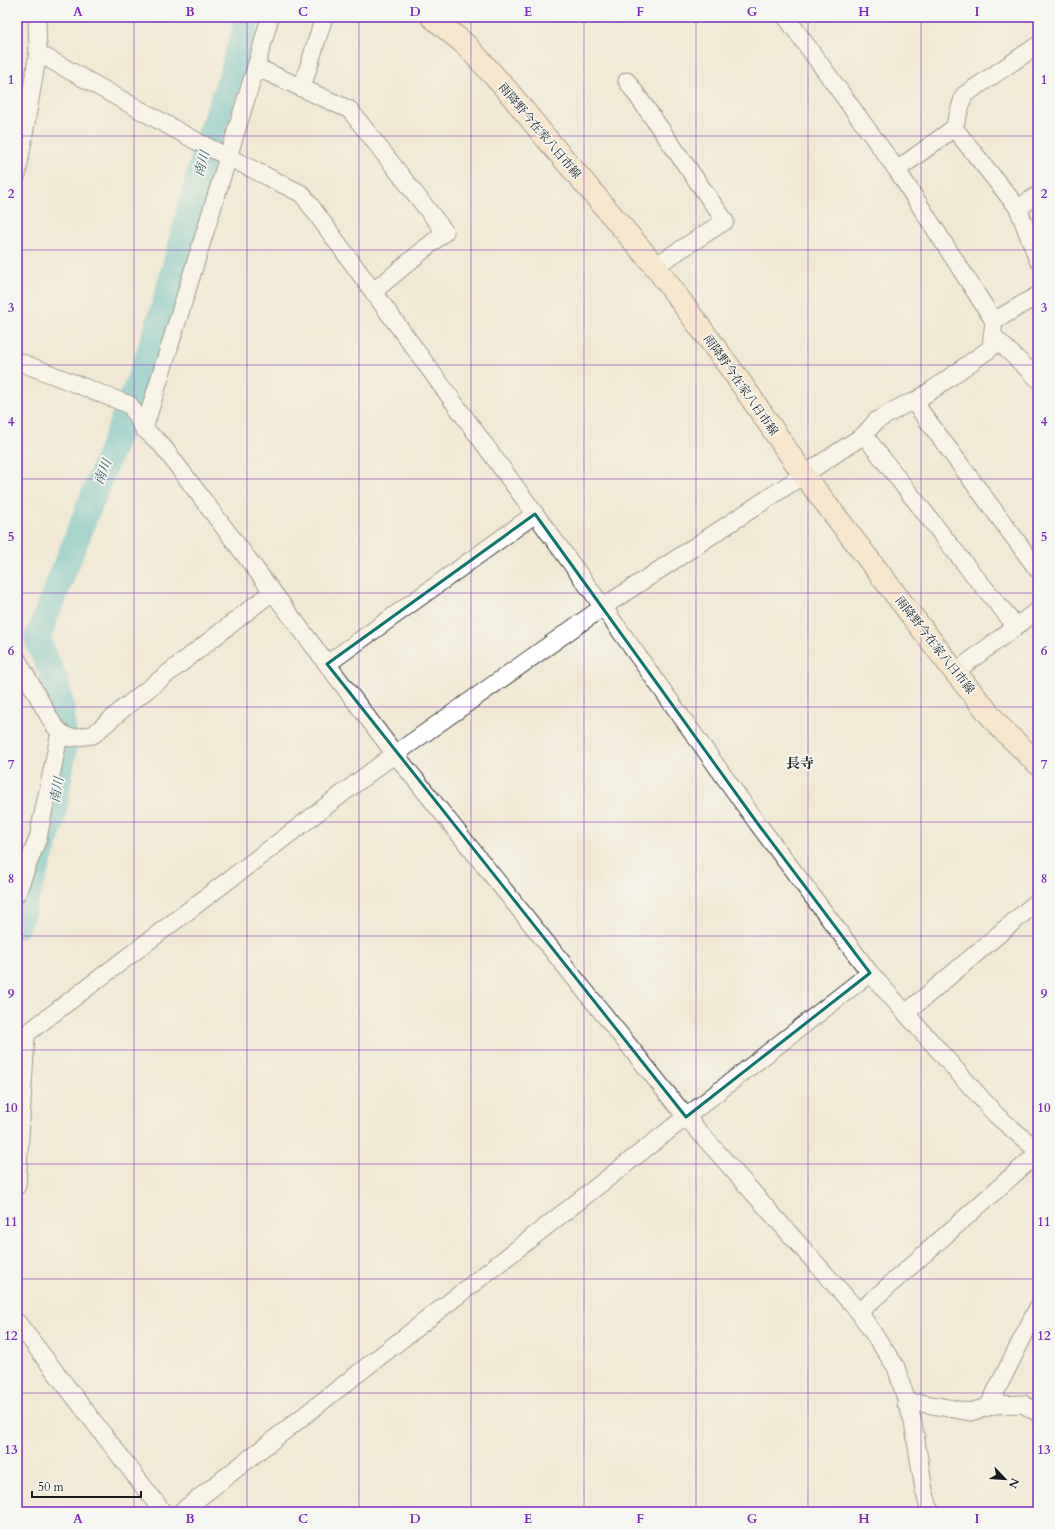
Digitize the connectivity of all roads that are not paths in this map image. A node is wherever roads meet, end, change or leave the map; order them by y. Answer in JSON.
{"nodes":[{"id":1,"x":36,"y":17,"type":"edge"},
{"id":2,"x":270,"y":17,"type":"edge"},
{"id":3,"x":324,"y":17,"type":"edge"},
{"id":4,"x":432,"y":17,"type":"edge"},
{"id":5,"x":786,"y":17,"type":"edge"},
{"id":6,"x":1038,"y":45,"type":"edge"},
{"id":7,"x":38,"y":53,"type":"junction"},
{"id":8,"x":256,"y":67,"type":"junction"},
{"id":9,"x":626,"y":81,"type":"dead end"},
{"id":10,"x":302,"y":88,"type":"junction"},
{"id":11,"x":954,"y":128,"type":"junction"},
{"id":12,"x":228,"y":157,"type":"junction"},
{"id":13,"x":897,"y":170,"type":"junction"},
{"id":14,"x":17,"y":176,"type":"edge"},
{"id":15,"x":1038,"y":195,"type":"edge"},
{"id":16,"x":1018,"y":208,"type":"junction"},
{"id":17,"x":1038,"y":260,"type":"edge"},
{"id":18,"x":655,"y":266,"type":"junction"},
{"id":19,"x":374,"y":291,"type":"junction"},
{"id":20,"x":1038,"y":295,"type":"edge"},
{"id":21,"x":993,"y":328,"type":"junction"},
{"id":22,"x":17,"y":361,"type":"edge"},
{"id":23,"x":1038,"y":379,"type":"edge"},
{"id":24,"x":914,"y":402,"type":"junction"},
{"id":25,"x":144,"y":428,"type":"junction"},
{"id":26,"x":864,"y":435,"type":"junction"},
{"id":27,"x":804,"y":475,"type":"junction"},
{"id":28,"x":535,"y":514,"type":"junction"},
{"id":29,"x":1038,"y":570,"type":"edge"},
{"id":30,"x":272,"y":592,"type":"junction"},
{"id":31,"x":603,"y":607,"type":"junction"},
{"id":32,"x":1037,"y":614,"type":"edge"},
{"id":33,"x":1016,"y":626,"type":"junction"},
{"id":34,"x":17,"y":659,"type":"edge"},
{"id":35,"x":327,"y":664,"type":"junction"},
{"id":36,"x":955,"y":672,"type":"junction"},
{"id":37,"x":60,"y":732,"type":"junction"},
{"id":38,"x":395,"y":754,"type":"junction"},
{"id":39,"x":1038,"y":764,"type":"edge"},
{"id":40,"x":17,"y":893,"type":"edge"},
{"id":41,"x":1038,"y":901,"type":"edge"},
{"id":42,"x":870,"y":973,"type":"junction"},
{"id":43,"x":906,"y":1013,"type":"junction"},
{"id":44,"x":21,"y":1038,"type":"edge"},
{"id":45,"x":686,"y":1117,"type":"junction"},
{"id":46,"x":1038,"y":1152,"type":"edge"},
{"id":47,"x":17,"y":1186,"type":"edge"},
{"id":48,"x":1038,"y":1307,"type":"edge"},
{"id":49,"x":858,"y":1312,"type":"junction"},
{"id":50,"x":17,"y":1322,"type":"edge"},
{"id":51,"x":906,"y":1404,"type":"junction"},
{"id":52,"x":988,"y":1407,"type":"junction"},
{"id":53,"x":1038,"y":1413,"type":"edge"},
{"id":54,"x":163,"y":1512,"type":"edge"},
{"id":55,"x":181,"y":1512,"type":"edge"},
{"id":56,"x":930,"y":1512,"type":"edge"}],
"edges":[{"from":1,"to":7,"type":"street"},
{"from":2,"to":8,"type":"street"},
{"from":3,"to":10,"type":"street"},
{"from":4,"to":18,"type":"main road","name":"雨降野今在家八日市線"},
{"from":5,"to":13,"type":"street"},
{"from":6,"to":11,"type":"street"},
{"from":7,"to":12,"type":"street"},
{"from":7,"to":14,"type":"street"},
{"from":8,"to":10,"type":"street"},
{"from":8,"to":12,"type":"street"},
{"from":9,"to":18,"type":"street"},
{"from":10,"to":19,"type":"street"},
{"from":11,"to":13,"type":"street"},
{"from":11,"to":16,"type":"street"},
{"from":12,"to":19,"type":"street"},
{"from":12,"to":25,"type":"street"},
{"from":13,"to":21,"type":"street"},
{"from":15,"to":16,"type":"street"},
{"from":16,"to":17,"type":"street"},
{"from":18,"to":27,"type":"main road","name":"雨降野今在家八日市線"},
{"from":19,"to":28,"type":"street"},
{"from":20,"to":21,"type":"street"},
{"from":21,"to":23,"type":"street"},
{"from":21,"to":24,"type":"street"},
{"from":22,"to":25,"type":"street"},
{"from":24,"to":26,"type":"street"},
{"from":24,"to":29,"type":"street"},
{"from":25,"to":30,"type":"street"},
{"from":26,"to":27,"type":"street"},
{"from":26,"to":33,"type":"street"},
{"from":27,"to":31,"type":"street"},
{"from":27,"to":36,"type":"main road","name":"雨降野今在家八日市線"},
{"from":28,"to":31,"type":"street"},
{"from":28,"to":35,"type":"street"},
{"from":30,"to":35,"type":"street"},
{"from":30,"to":37,"type":"street"},
{"from":31,"to":38,"type":"street"},
{"from":31,"to":42,"type":"street"},
{"from":32,"to":33,"type":"street"},
{"from":33,"to":36,"type":"street"},
{"from":34,"to":37,"type":"street"},
{"from":35,"to":38,"type":"street"},
{"from":36,"to":39,"type":"main road","name":"雨降野今在家八日市線"},
{"from":37,"to":40,"type":"street"},
{"from":38,"to":44,"type":"street"},
{"from":38,"to":45,"type":"street"},
{"from":41,"to":43,"type":"street"},
{"from":42,"to":43,"type":"street"},
{"from":42,"to":45,"type":"street"},
{"from":43,"to":46,"type":"street"},
{"from":44,"to":47,"type":"street"},
{"from":45,"to":49,"type":"street"},
{"from":45,"to":55,"type":"street"},
{"from":46,"to":49,"type":"street"},
{"from":48,"to":52,"type":"street"},
{"from":49,"to":51,"type":"street"},
{"from":50,"to":54,"type":"street"},
{"from":51,"to":52,"type":"street"},
{"from":51,"to":56,"type":"street"},
{"from":52,"to":53,"type":"street"}]}
